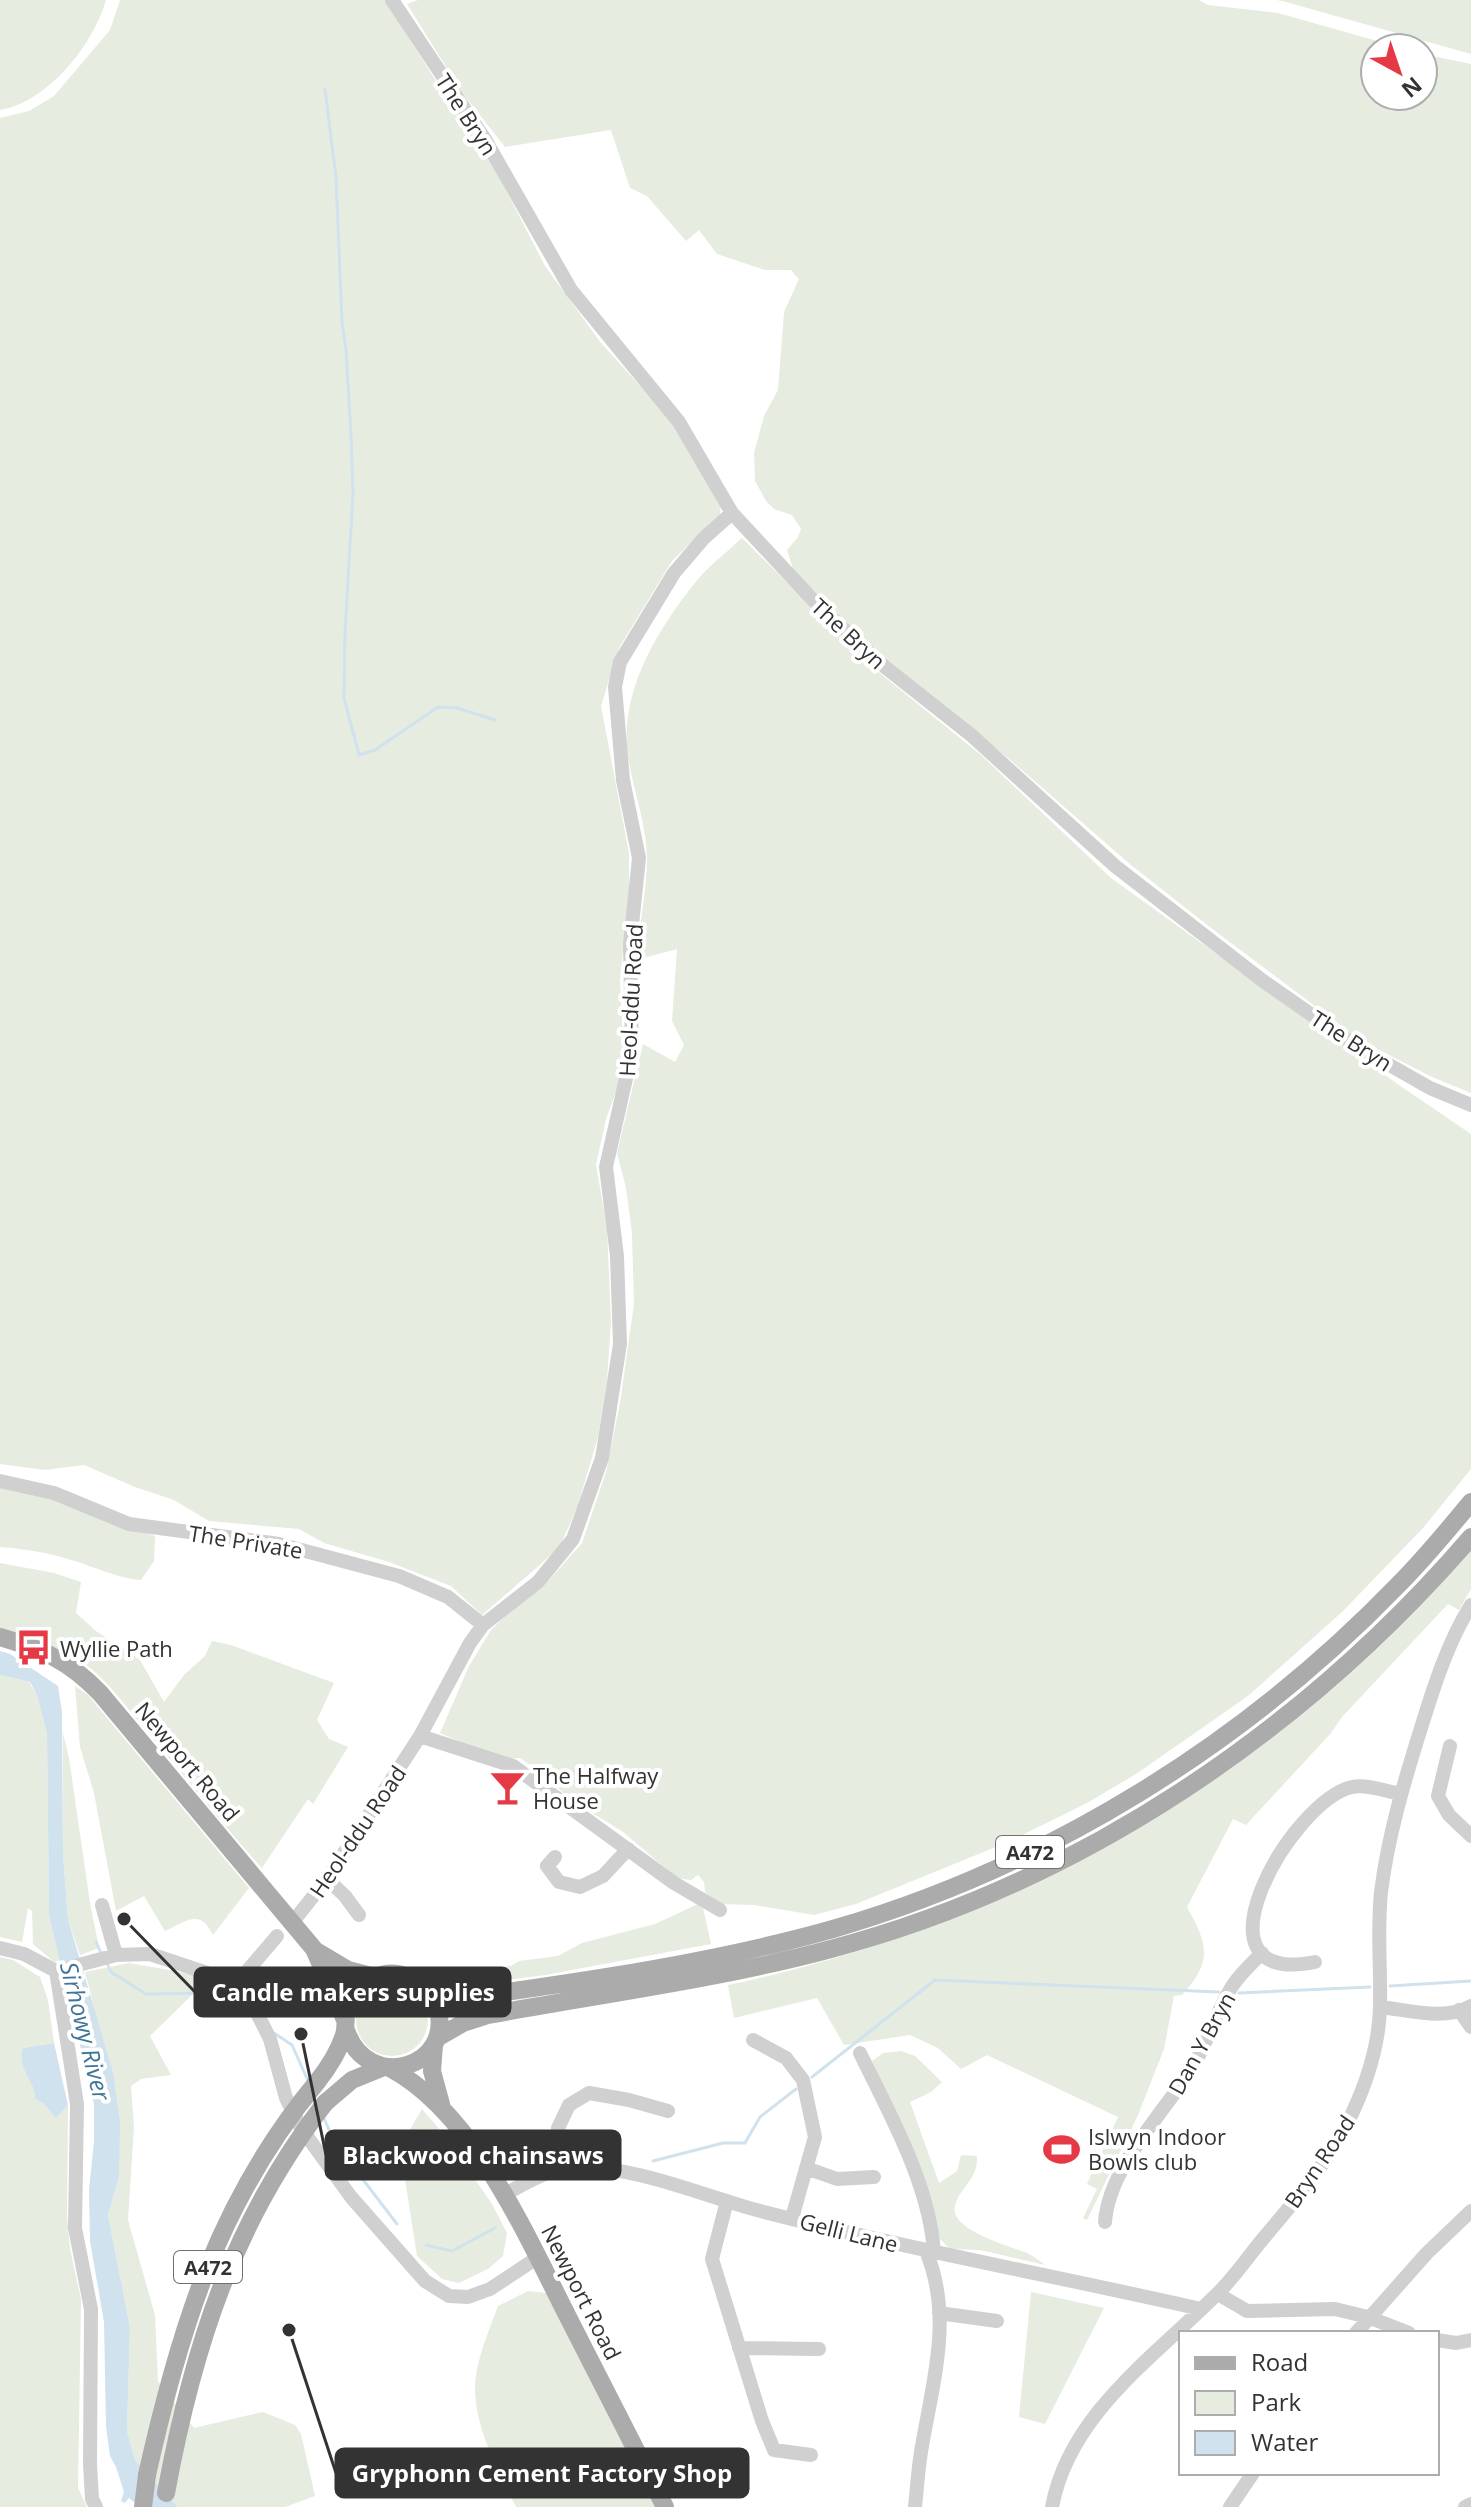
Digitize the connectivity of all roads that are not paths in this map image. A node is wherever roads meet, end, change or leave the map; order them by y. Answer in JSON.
{"nodes":[{"id":1,"x":392,"y":0,"type":"edge"},
{"id":2,"x":732,"y":513,"type":"junction"},
{"id":3,"x":1471,"y":1105,"type":"edge"},
{"id":4,"x":0,"y":1481,"type":"edge"},
{"id":5,"x":1471,"y":1502,"type":"edge"},
{"id":6,"x":1471,"y":1537,"type":"edge"},
{"id":7,"x":1471,"y":1605,"type":"edge"},
{"id":8,"x":483,"y":1625,"type":"junction"},
{"id":9,"x":0,"y":1637,"type":"edge"},
{"id":10,"x":420,"y":1736,"type":"junction"},
{"id":11,"x":1450,"y":1746,"type":"dead end"},
{"id":12,"x":1400,"y":1794,"type":"junction"},
{"id":13,"x":1471,"y":1836,"type":"edge"},
{"id":14,"x":628,"y":1849,"type":"junction"},
{"id":15,"x":555,"y":1857,"type":"dead end"},
{"id":16,"x":327,"y":1879,"type":"junction"},
{"id":17,"x":102,"y":1905,"type":"dead end"},
{"id":18,"x":720,"y":1910,"type":"dead end"},
{"id":19,"x":339,"y":1915,"type":"dead end"},
{"id":20,"x":284,"y":1930,"type":"junction"},
{"id":21,"x":0,"y":1948,"type":"edge"},
{"id":22,"x":314,"y":1949,"type":"junction"},
{"id":23,"x":1262,"y":1953,"type":"junction"},
{"id":24,"x":114,"y":1955,"type":"junction"},
{"id":25,"x":1315,"y":1962,"type":"dead end"},
{"id":26,"x":56,"y":1971,"type":"junction"},
{"id":27,"x":375,"y":1977,"type":"junction"},
{"id":28,"x":237,"y":1983,"type":"junction"},
{"id":29,"x":424,"y":1987,"type":"junction"},
{"id":30,"x":1381,"y":2007,"type":"junction"},
{"id":31,"x":1465,"y":2008,"type":"edge"},
{"id":32,"x":345,"y":2025,"type":"junction"},
{"id":33,"x":1471,"y":2027,"type":"edge"},
{"id":34,"x":753,"y":2040,"type":"dead end"},
{"id":35,"x":435,"y":2042,"type":"junction"},
{"id":36,"x":860,"y":2053,"type":"dead end"},
{"id":37,"x":387,"y":2068,"type":"junction"},
{"id":38,"x":442,"y":2107,"type":"junction"},
{"id":39,"x":668,"y":2111,"type":"dead end"},
{"id":40,"x":573,"y":2166,"type":"junction"},
{"id":41,"x":806,"y":2168,"type":"junction"},
{"id":42,"x":874,"y":2177,"type":"dead end"},
{"id":43,"x":503,"y":2195,"type":"junction"},
{"id":44,"x":727,"y":2201,"type":"junction"},
{"id":45,"x":1471,"y":2211,"type":"edge"},
{"id":46,"x":792,"y":2218,"type":"junction"},
{"id":47,"x":1105,"y":2222,"type":"dead end"},
{"id":48,"x":930,"y":2252,"type":"junction"},
{"id":49,"x":537,"y":2258,"type":"junction"},
{"id":50,"x":1218,"y":2294,"type":"junction"},
{"id":51,"x":1201,"y":2309,"type":"junction"},
{"id":52,"x":939,"y":2313,"type":"junction"},
{"id":53,"x":1368,"y":2317,"type":"junction"},
{"id":54,"x":997,"y":2321,"type":"dead end"},
{"id":55,"x":1358,"y":2331,"type":"edge"},
{"id":56,"x":1404,"y":2331,"type":"edge"},
{"id":57,"x":1439,"y":2340,"type":"edge"},
{"id":58,"x":1471,"y":2340,"type":"edge"},
{"id":59,"x":739,"y":2348,"type":"junction"},
{"id":60,"x":819,"y":2349,"type":"dead end"},
{"id":61,"x":811,"y":2455,"type":"dead end"},
{"id":62,"x":1252,"y":2475,"type":"edge"},
{"id":63,"x":1471,"y":2504,"type":"edge"},
{"id":64,"x":96,"y":2507,"type":"edge"},
{"id":65,"x":143,"y":2507,"type":"edge"},
{"id":66,"x":165,"y":2507,"type":"edge"},
{"id":67,"x":665,"y":2507,"type":"edge"},
{"id":68,"x":915,"y":2507,"type":"edge"},
{"id":69,"x":1052,"y":2507,"type":"edge"},
{"id":70,"x":1230,"y":2507,"type":"edge"},
{"id":71,"x":1465,"y":2507,"type":"edge"}],
"edges":[{"from":1,"to":2,"type":"street","name":"The Bryn"},
{"from":2,"to":3,"type":"street","name":"The Bryn"},
{"from":2,"to":8,"type":"street","name":"Heol-ddu Road"},
{"from":4,"to":8,"type":"street","name":"The Private"},
{"from":5,"to":29,"type":"main road","number":"A472"},
{"from":6,"to":35,"type":"main road","number":"A472"},
{"from":7,"to":12,"type":"street","name":"Bryn Road"},
{"from":8,"to":10,"type":"street","name":"Heol-ddu Road"},
{"from":9,"to":20,"type":"main road","name":"Newport Road"},
{"from":10,"to":14,"type":"street"},
{"from":10,"to":16,"type":"street","name":"Heol-ddu Road"},
{"from":11,"to":13,"type":"street"},
{"from":12,"to":23,"type":"street"},
{"from":12,"to":30,"type":"street","name":"Bryn Road"},
{"from":14,"to":15,"type":"street"},
{"from":14,"to":18,"type":"street"},
{"from":16,"to":19,"type":"street"},
{"from":16,"to":20,"type":"street","name":"Heol-ddu Road"},
{"from":17,"to":24,"type":"street"},
{"from":20,"to":22,"type":"main road","name":"Newport Road"},
{"from":20,"to":28,"type":"street","name":"Heol-ddu Road"},
{"from":21,"to":26,"type":"street"},
{"from":22,"to":27,"type":"main road","name":"Newport Road"},
{"from":22,"to":32,"type":"main road","name":"Newport Road"},
{"from":23,"to":25,"type":"street"},
{"from":23,"to":47,"type":"street","name":"Dan Y Bryn"},
{"from":24,"to":26,"type":"street"},
{"from":24,"to":28,"type":"street"},
{"from":26,"to":64,"type":"street"},
{"from":27,"to":29,"type":"main road"},
{"from":27,"to":32,"type":"main road"},
{"from":28,"to":49,"type":"street"},
{"from":29,"to":35,"type":"main road"},
{"from":30,"to":31,"type":"street"},
{"from":30,"to":50,"type":"street","name":"Bryn Road"},
{"from":31,"to":33,"type":"street"},
{"from":32,"to":37,"type":"main road"},
{"from":32,"to":65,"type":"main road","number":"A472","bridge":true},
{"from":34,"to":41,"type":"street"},
{"from":35,"to":37,"type":"main road"},
{"from":35,"to":38,"type":"main road","name":"Newport Road"},
{"from":36,"to":48,"type":"street"},
{"from":37,"to":38,"type":"main road","name":"Newport Road"},
{"from":37,"to":66,"type":"main road","number":"A472","bridge":true},
{"from":38,"to":43,"type":"main road","name":"Newport Road"},
{"from":39,"to":40,"type":"street"},
{"from":40,"to":43,"type":"street","name":"Gelli Lane"},
{"from":40,"to":44,"type":"street","name":"Gelli Lane"},
{"from":41,"to":42,"type":"street"},
{"from":41,"to":46,"type":"street"},
{"from":43,"to":49,"type":"main road","name":"Newport Road"},
{"from":44,"to":46,"type":"street","name":"Gelli Lane"},
{"from":44,"to":59,"type":"street"},
{"from":45,"to":53,"type":"street"},
{"from":46,"to":48,"type":"street","name":"Gelli Lane"},
{"from":48,"to":51,"type":"street","name":"Gelli Lane"},
{"from":48,"to":52,"type":"street"},
{"from":49,"to":67,"type":"main road","name":"Newport Road"},
{"from":50,"to":51,"type":"street","name":"Bryn Road"},
{"from":50,"to":53,"type":"street"},
{"from":51,"to":69,"type":"street","name":"Bryn Road"},
{"from":52,"to":54,"type":"street"},
{"from":52,"to":68,"type":"street"},
{"from":53,"to":55,"type":"street"},
{"from":53,"to":56,"type":"street"},
{"from":57,"to":58,"type":"street"},
{"from":59,"to":60,"type":"street"},
{"from":59,"to":61,"type":"street"},
{"from":62,"to":70,"type":"street"},
{"from":63,"to":71,"type":"street"}]}
